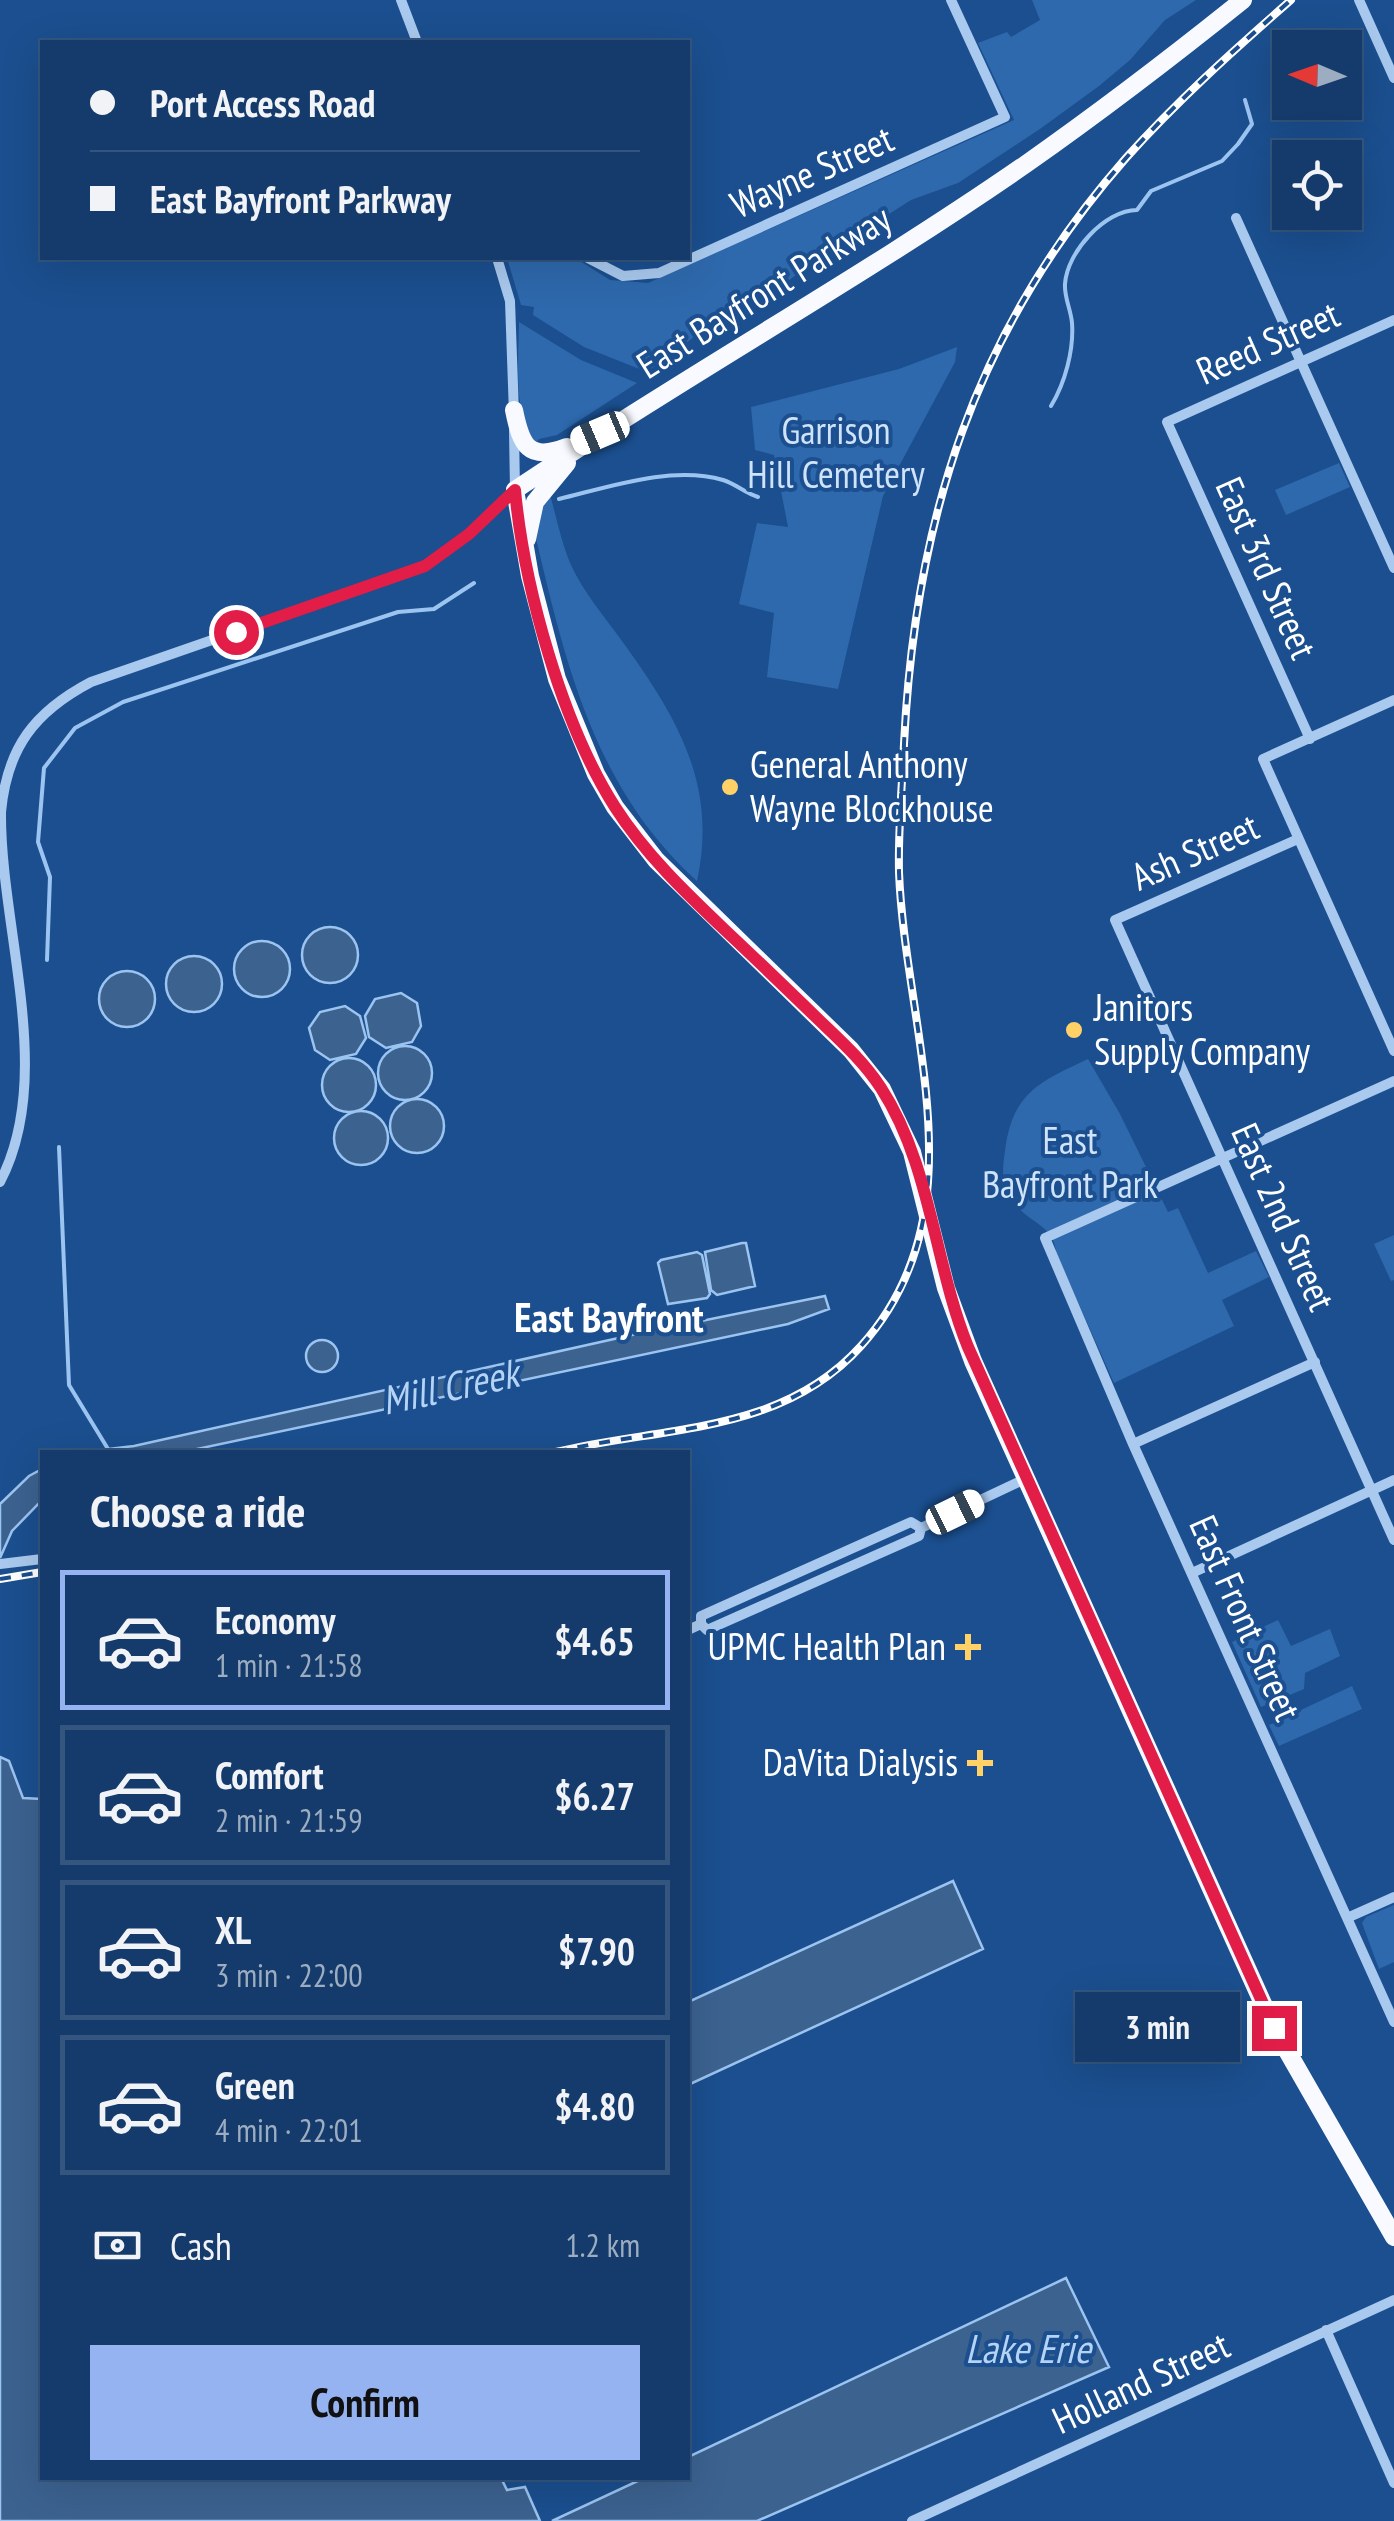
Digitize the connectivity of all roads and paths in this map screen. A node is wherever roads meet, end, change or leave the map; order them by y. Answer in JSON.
{"nodes":[{"id":1,"x":401,"y":0,"type":"edge"},
{"id":2,"x":951,"y":0,"type":"edge"},
{"id":3,"x":1243,"y":0,"type":"edge"},
{"id":4,"x":1359,"y":0,"type":"edge"},
{"id":5,"x":416,"y":40,"type":"edge"},
{"id":6,"x":1394,"y":78,"type":"edge"},
{"id":7,"x":1236,"y":218,"type":"dead end"},
{"id":8,"x":690,"y":259,"type":"edge"},
{"id":9,"x":498,"y":260,"type":"edge"},
{"id":10,"x":592,"y":260,"type":"edge"},
{"id":11,"x":687,"y":260,"type":"edge"},
{"id":12,"x":1394,"y":320,"type":"edge"},
{"id":13,"x":1302,"y":362,"type":"junction"},
{"id":14,"x":514,"y":410,"type":"junction"},
{"id":15,"x":1166,"y":422,"type":"joint"},
{"id":16,"x":600,"y":433,"type":"junction"},
{"id":17,"x":515,"y":490,"type":"junction"},
{"id":18,"x":526,"y":560,"type":"junction"},
{"id":19,"x":1394,"y":568,"type":"edge"},
{"id":20,"x":1394,"y":700,"type":"edge"},
{"id":21,"x":1310,"y":739,"type":"junction"},
{"id":22,"x":1298,"y":839,"type":"junction"},
{"id":23,"x":1116,"y":920,"type":"joint"},
{"id":24,"x":1394,"y":1051,"type":"edge"},
{"id":25,"x":1394,"y":1082,"type":"edge"},
{"id":26,"x":1224,"y":1158,"type":"junction"},
{"id":27,"x":0,"y":1182,"type":"edge"},
{"id":28,"x":1315,"y":1362,"type":"junction"},
{"id":29,"x":1133,"y":1444,"type":"junction"},
{"id":30,"x":1027,"y":1478,"type":"junction"},
{"id":31,"x":1394,"y":1480,"type":"edge"},
{"id":32,"x":1372,"y":1490,"type":"junction"},
{"id":33,"x":1394,"y":1540,"type":"edge"},
{"id":34,"x":40,"y":1559,"type":"edge"},
{"id":35,"x":0,"y":1564,"type":"edge"},
{"id":36,"x":1192,"y":1573,"type":"junction"},
{"id":37,"x":690,"y":1629,"type":"edge"},
{"id":38,"x":1394,"y":1897,"type":"edge"},
{"id":39,"x":1347,"y":1918,"type":"junction"},
{"id":40,"x":1394,"y":2022,"type":"edge"},
{"id":41,"x":1394,"y":2237,"type":"edge"},
{"id":42,"x":1394,"y":2300,"type":"edge"},
{"id":43,"x":1326,"y":2330,"type":"junction"},
{"id":44,"x":1394,"y":2484,"type":"edge"},
{"id":45,"x":912,"y":2521,"type":"edge"}],
"edges":[{"from":1,"to":5,"type":"street"},
{"from":2,"to":8,"type":"street","name":"Wayne Street"},
{"from":3,"to":16,"type":"highway","name":"East Bayfront Parkway"},
{"from":4,"to":6,"type":"street"},
{"from":7,"to":13,"type":"street"},
{"from":9,"to":14,"type":"street"},
{"from":10,"to":11,"type":"street","name":"Wayne Street"},
{"from":12,"to":13,"type":"street","name":"Reed Street"},
{"from":13,"to":15,"type":"street","name":"Reed Street"},
{"from":13,"to":19,"type":"street"},
{"from":14,"to":16,"type":"highway"},
{"from":14,"to":17,"type":"street"},
{"from":15,"to":21,"type":"street","name":"East 3rd Street"},
{"from":16,"to":17,"type":"highway","name":"East Bayfront Parkway"},
{"from":16,"to":18,"type":"highway"},
{"from":17,"to":18,"type":"highway"},
{"from":17,"to":27,"type":"street"},
{"from":18,"to":30,"type":"highway"},
{"from":20,"to":21,"type":"street","name":"Ash Street"},
{"from":21,"to":22,"type":"street","name":"Ash Street"},
{"from":22,"to":23,"type":"street","name":"Ash Street"},
{"from":22,"to":24,"type":"street"},
{"from":23,"to":26,"type":"street","name":"East 2nd Street"},
{"from":25,"to":26,"type":"street"},
{"from":26,"to":28,"type":"street","name":"East 2nd Street"},
{"from":26,"to":29,"type":"street","name":"East Front Street"},
{"from":28,"to":29,"type":"street"},
{"from":28,"to":32,"type":"street","name":"East 2nd Street"},
{"from":29,"to":36,"type":"street","name":"East Front Street"},
{"from":30,"to":37,"type":"street"},
{"from":30,"to":41,"type":"highway"},
{"from":31,"to":32,"type":"street"},
{"from":32,"to":33,"type":"street","name":"East 2nd Street"},
{"from":32,"to":36,"type":"street"},
{"from":34,"to":35,"type":"street"},
{"from":36,"to":39,"type":"street","name":"East Front Street"},
{"from":38,"to":39,"type":"street"},
{"from":39,"to":40,"type":"street","name":"East Front Street"},
{"from":42,"to":43,"type":"street","name":"Holland Street"},
{"from":43,"to":44,"type":"street"},
{"from":43,"to":45,"type":"street","name":"Holland Street"}]}
